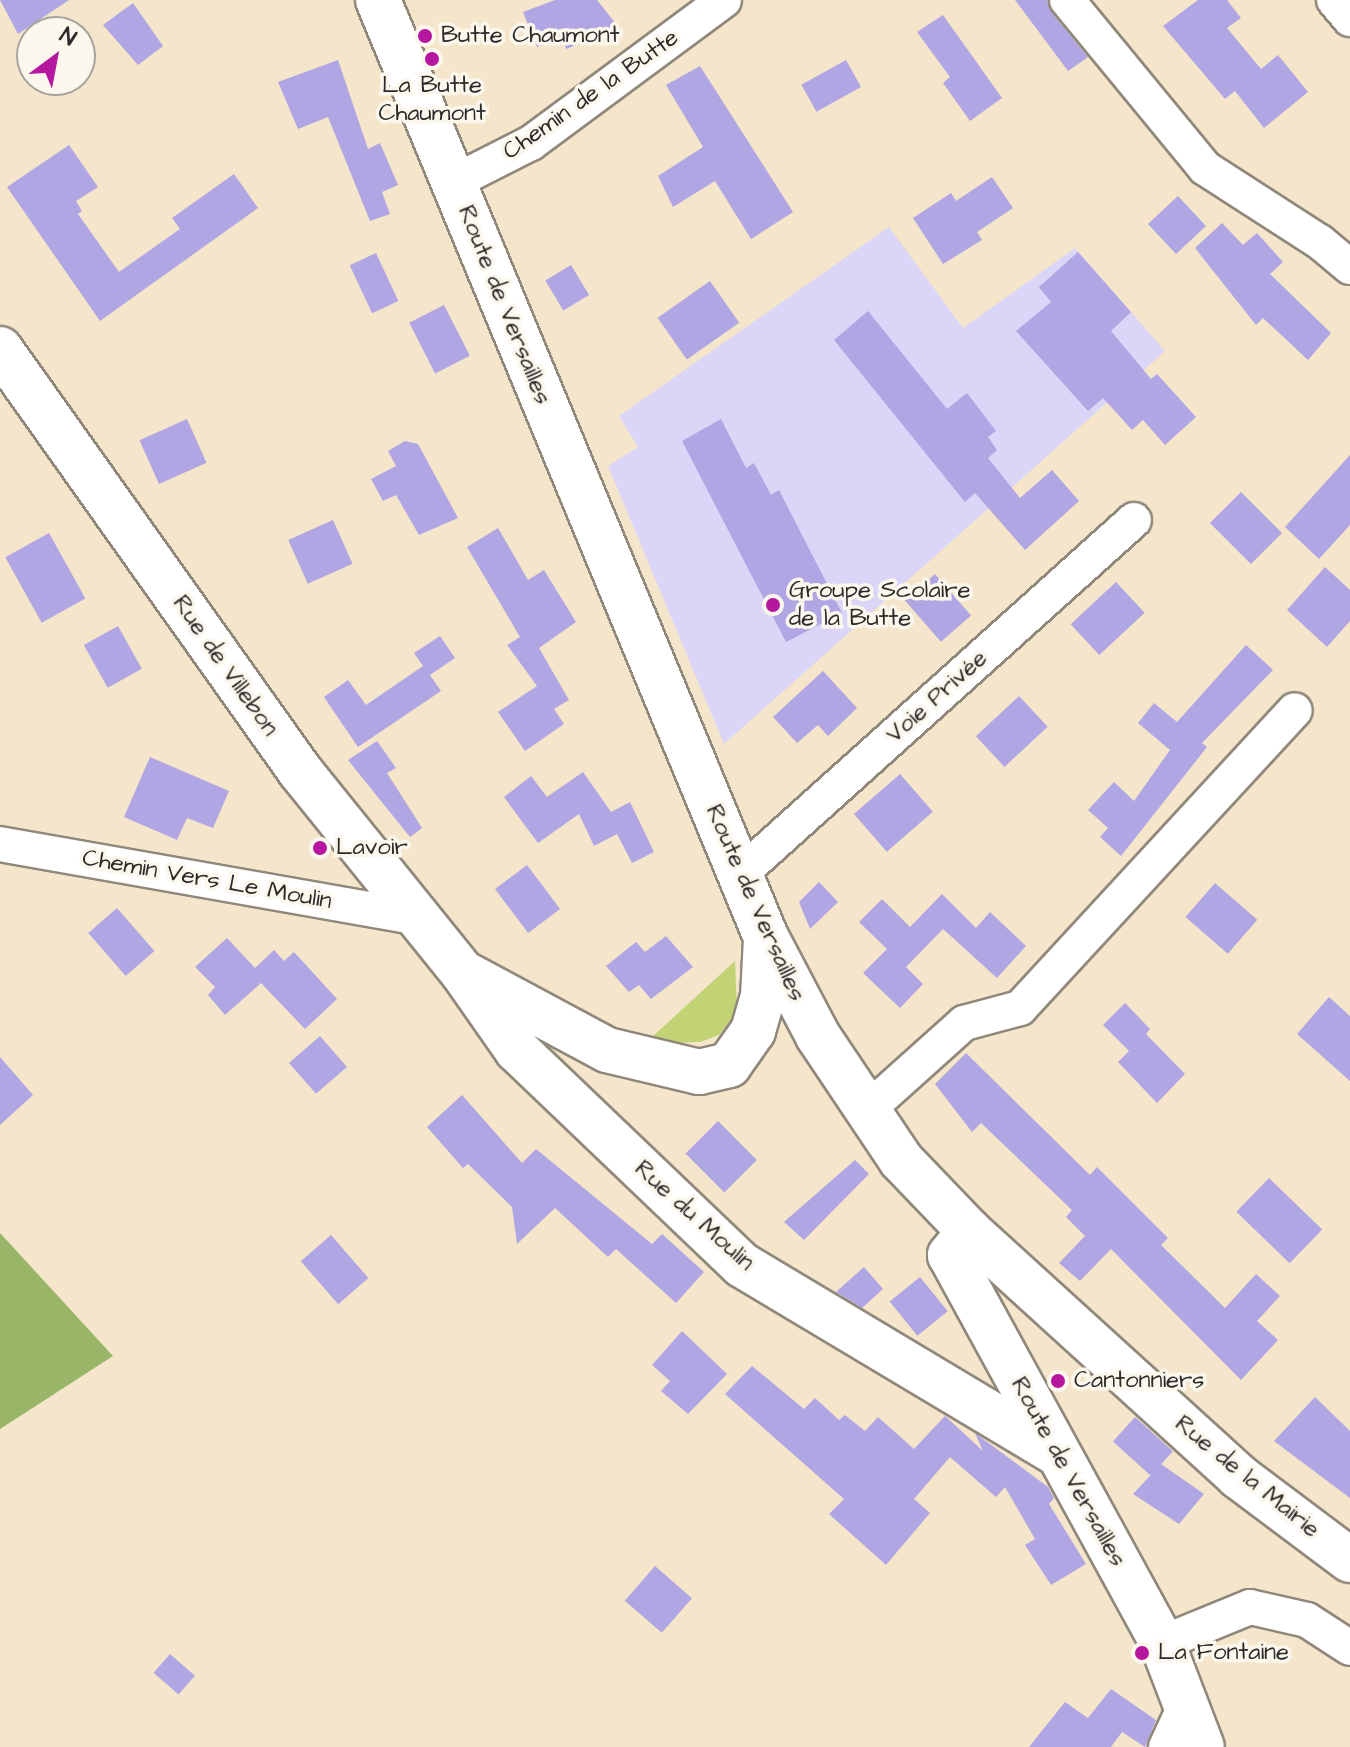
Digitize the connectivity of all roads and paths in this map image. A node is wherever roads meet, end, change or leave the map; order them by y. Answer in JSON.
{"nodes":[{"id":1,"x":378,"y":0,"type":"edge"},
{"id":2,"x":724,"y":0,"type":"edge"},
{"id":3,"x":1067,"y":0,"type":"edge"},
{"id":4,"x":1334,"y":0,"type":"edge"},
{"id":5,"x":1350,"y":19,"type":"edge"},
{"id":6,"x":454,"y":182,"type":"junction"},
{"id":7,"x":1350,"y":267,"type":"edge"},
{"id":8,"x":0,"y":349,"type":"edge"},
{"id":9,"x":1134,"y":520,"type":"dead end"},
{"id":10,"x":1295,"y":710,"type":"dead end"},
{"id":11,"x":0,"y":844,"type":"edge"},
{"id":12,"x":739,"y":875,"type":"junction"},
{"id":13,"x":413,"y":917,"type":"junction"},
{"id":14,"x":766,"y":937,"type":"junction"},
{"id":15,"x":463,"y":973,"type":"junction"},
{"id":16,"x":866,"y":1111,"type":"junction"},
{"id":17,"x":969,"y":1231,"type":"junction"},
{"id":18,"x":1055,"y":1452,"type":"junction"},
{"id":19,"x":1350,"y":1560,"type":"edge"},
{"id":20,"x":1162,"y":1643,"type":"junction"},
{"id":21,"x":1350,"y":1648,"type":"edge"},
{"id":22,"x":1186,"y":1704,"type":"junction"},
{"id":23,"x":1166,"y":1747,"type":"edge"},
{"id":24,"x":1202,"y":1747,"type":"edge"}],
"edges":[{"from":1,"to":6,"type":"main road","name":"Route de Versailles"},
{"from":2,"to":6,"type":"street","name":"Chemin de la Butte"},
{"from":3,"to":7,"type":"street"},
{"from":4,"to":5,"type":"street"},
{"from":6,"to":12,"type":"main road","name":"Route de Versailles"},
{"from":8,"to":13,"type":"main road","name":"Rue de Villebon"},
{"from":9,"to":12,"type":"street","name":"Voie Privée"},
{"from":10,"to":16,"type":"street"},
{"from":11,"to":13,"type":"street","name":"Chemin Vers Le Moulin"},
{"from":12,"to":14,"type":"main road","name":"Route de Versailles"},
{"from":13,"to":15,"type":"main road","name":"Rue de Villebon"},
{"from":14,"to":15,"type":"main road"},
{"from":14,"to":16,"type":"main road","name":"Route de Versailles"},
{"from":15,"to":18,"type":"main road","name":"Rue du Moulin"},
{"from":16,"to":17,"type":"main road","name":"Route de Versailles"},
{"from":17,"to":18,"type":"main road","name":"Route de Versailles"},
{"from":17,"to":19,"type":"main road","name":"Rue de la Mairie"},
{"from":18,"to":20,"type":"main road","name":"Route de Versailles"},
{"from":20,"to":21,"type":"street"},
{"from":20,"to":22,"type":"main road","name":"Route de Versailles"},
{"from":22,"to":23,"type":"street"},
{"from":22,"to":24,"type":"main road","name":"Route de Versailles"}]}
